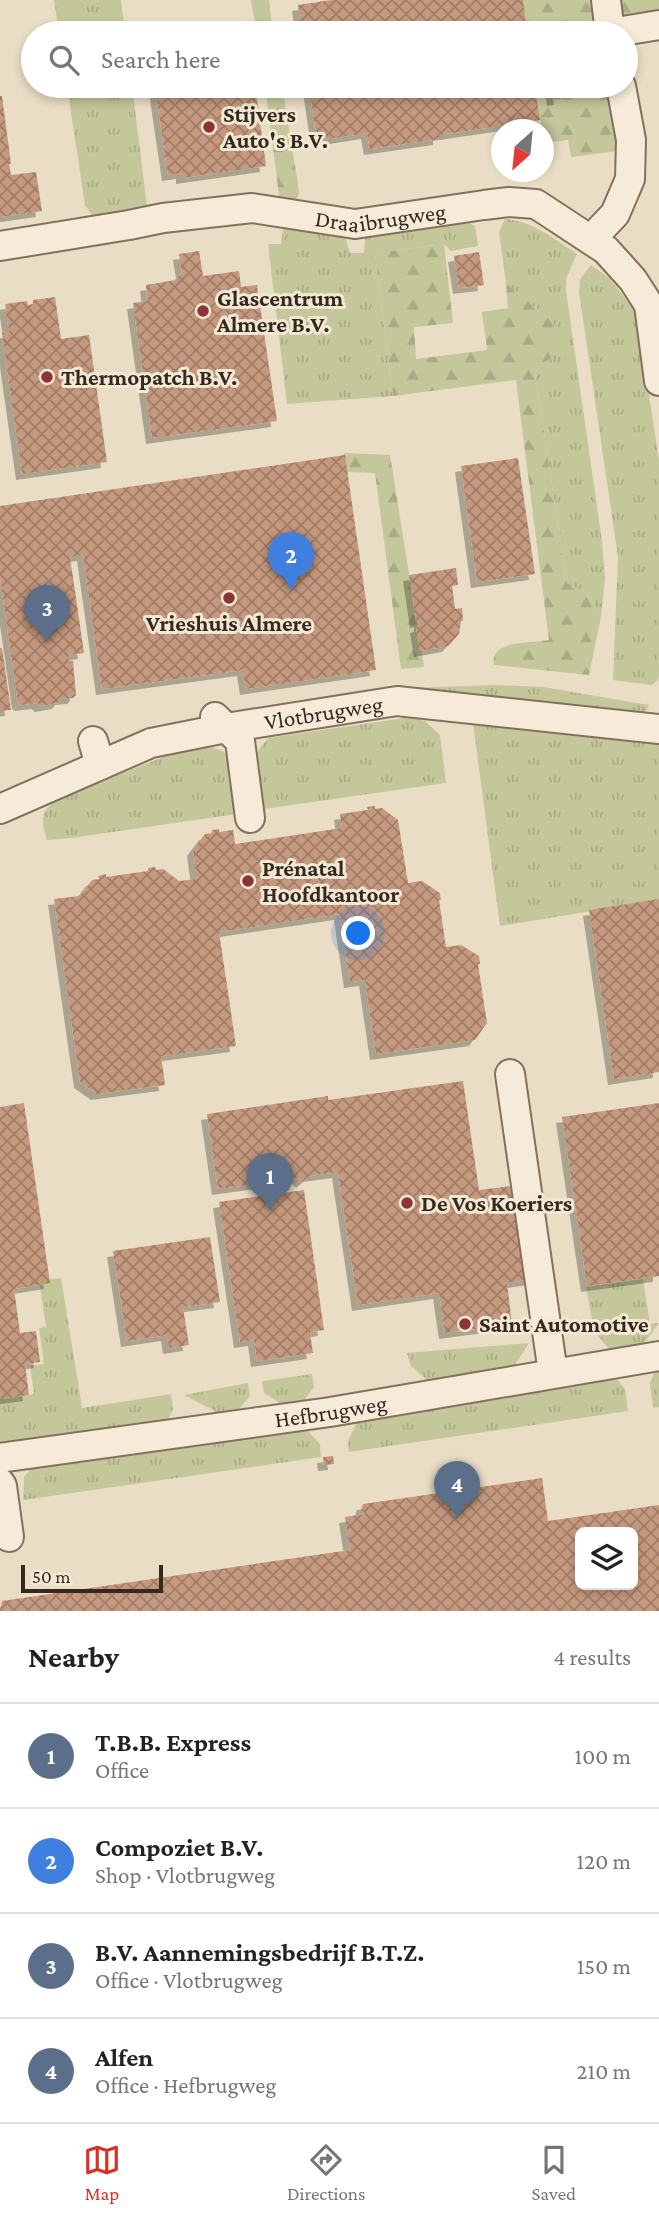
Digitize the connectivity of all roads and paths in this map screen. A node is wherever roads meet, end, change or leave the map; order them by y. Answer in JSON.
{"nodes":[{"id":1,"x":606,"y":0,"type":"edge"},
{"id":2,"x":609,"y":21,"type":"edge"},
{"id":3,"x":659,"y":25,"type":"edge"},
{"id":4,"x":638,"y":28,"type":"edge"},
{"id":5,"x":623,"y":98,"type":"edge"},
{"id":6,"x":593,"y":242,"type":"junction"},
{"id":7,"x":0,"y":246,"type":"edge"},
{"id":8,"x":659,"y":381,"type":"edge"},
{"id":9,"x":219,"y":721,"type":"junction"},
{"id":10,"x":659,"y":729,"type":"edge"},
{"id":11,"x":0,"y":809,"type":"edge"},
{"id":12,"x":250,"y":818,"type":"dead end"},
{"id":13,"x":510,"y":1074,"type":"dead end"},
{"id":14,"x":659,"y":1356,"type":"edge"},
{"id":15,"x":553,"y":1373,"type":"junction"},
{"id":16,"x":0,"y":1458,"type":"edge"},
{"id":17,"x":0,"y":1483,"type":"edge"},
{"id":18,"x":9,"y":1537,"type":"dead end"}],
"edges":[{"from":1,"to":2,"type":"street"},
{"from":3,"to":4,"type":"street"},
{"from":5,"to":6,"type":"street"},
{"from":6,"to":7,"type":"street","name":"Draaibrugweg"},
{"from":6,"to":8,"type":"street","name":"Draaibrugweg"},
{"from":9,"to":10,"type":"street","name":"Vlotbrugweg"},
{"from":9,"to":11,"type":"street","name":"Vlotbrugweg"},
{"from":9,"to":12,"type":"street"},
{"from":13,"to":15,"type":"street"},
{"from":14,"to":15,"type":"street","name":"Hefbrugweg"},
{"from":15,"to":16,"type":"street","name":"Hefbrugweg"},
{"from":17,"to":18,"type":"street"}]}
